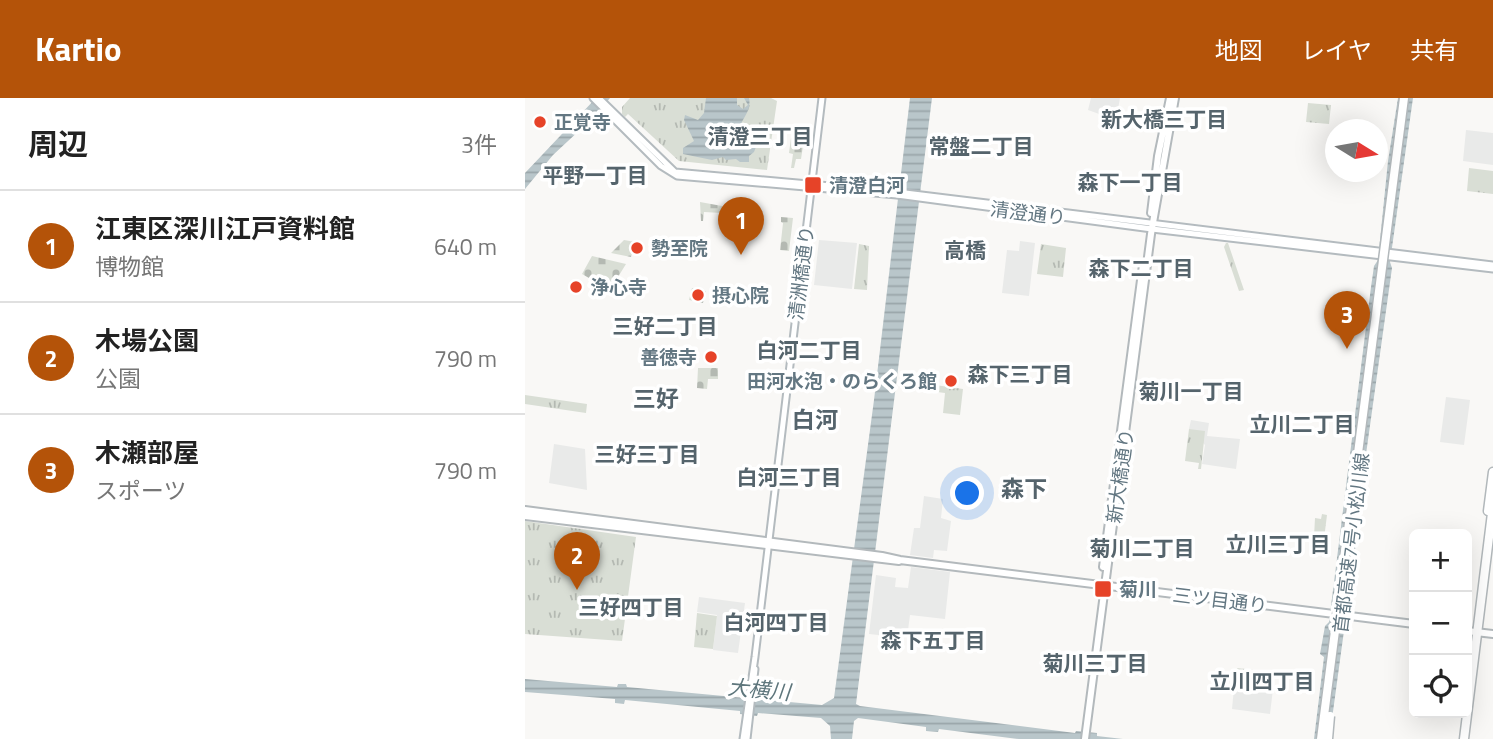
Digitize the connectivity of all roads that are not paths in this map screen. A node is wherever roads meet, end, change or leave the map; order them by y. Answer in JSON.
{"nodes":[{"id":1,"x":593,"y":98,"type":"edge"},
{"id":2,"x":599,"y":98,"type":"edge"},
{"id":3,"x":822,"y":98,"type":"edge"},
{"id":4,"x":1172,"y":98,"type":"edge"},
{"id":5,"x":1406,"y":98,"type":"edge"},
{"id":6,"x":605,"y":107,"type":"junction"},
{"id":7,"x":812,"y":185,"type":"junction"},
{"id":8,"x":1151,"y":227,"type":"junction"},
{"id":9,"x":1493,"y":267,"type":"edge"},
{"id":10,"x":1493,"y":472,"type":"edge"},
{"id":11,"x":1493,"y":505,"type":"edge"},
{"id":12,"x":525,"y":510,"type":"edge"},
{"id":13,"x":525,"y":516,"type":"edge"},
{"id":14,"x":769,"y":544,"type":"junction"},
{"id":15,"x":1103,"y":585,"type":"junction"},
{"id":16,"x":1409,"y":623,"type":"edge"},
{"id":17,"x":1472,"y":631,"type":"edge"},
{"id":18,"x":1493,"y":634,"type":"edge"},
{"id":19,"x":1470,"y":655,"type":"edge"},
{"id":20,"x":1461,"y":718,"type":"edge"},
{"id":21,"x":745,"y":739,"type":"edge"},
{"id":22,"x":1083,"y":739,"type":"edge"},
{"id":23,"x":1323,"y":739,"type":"edge"},
{"id":24,"x":1459,"y":739,"type":"edge"},
{"id":25,"x":1464,"y":739,"type":"edge"}],
"edges":[{"from":1,"to":6,"type":"main road","name":"清澄通り"},
{"from":2,"to":6,"type":"main road","name":"清澄通り"},
{"from":3,"to":7,"type":"main road","name":"清洲橋通り"},
{"from":4,"to":8,"type":"main road","name":"新大橋通り"},
{"from":5,"to":23,"type":"highway","name":"首都高速7号小松川線","bridge":true},
{"from":5,"to":23,"type":"highway","name":"首都高速7号小松川線","bridge":true},
{"from":6,"to":7,"type":"main road","name":"清澄通り"},
{"from":7,"to":8,"type":"main road","name":"清澄通り"},
{"from":7,"to":14,"type":"main road","name":"清洲橋通り"},
{"from":8,"to":9,"type":"main road","name":"清澄通り"},
{"from":8,"to":15,"type":"main road","name":"新大橋通り"},
{"from":10,"to":17,"type":"highway"},
{"from":11,"to":17,"type":"highway"},
{"from":12,"to":14,"type":"main road","name":"三ツ目通り"},
{"from":13,"to":14,"type":"main road","name":"三ツ目通り"},
{"from":14,"to":15,"type":"main road","name":"三ツ目通り"},
{"from":14,"to":21,"type":"main road","name":"清洲橋通り"},
{"from":15,"to":16,"type":"main road","name":"三ツ目通り"},
{"from":15,"to":22,"type":"main road","name":"新大橋通り"},
{"from":17,"to":18,"type":"main road"},
{"from":19,"to":25,"type":"highway"},
{"from":20,"to":24,"type":"highway"}]}
